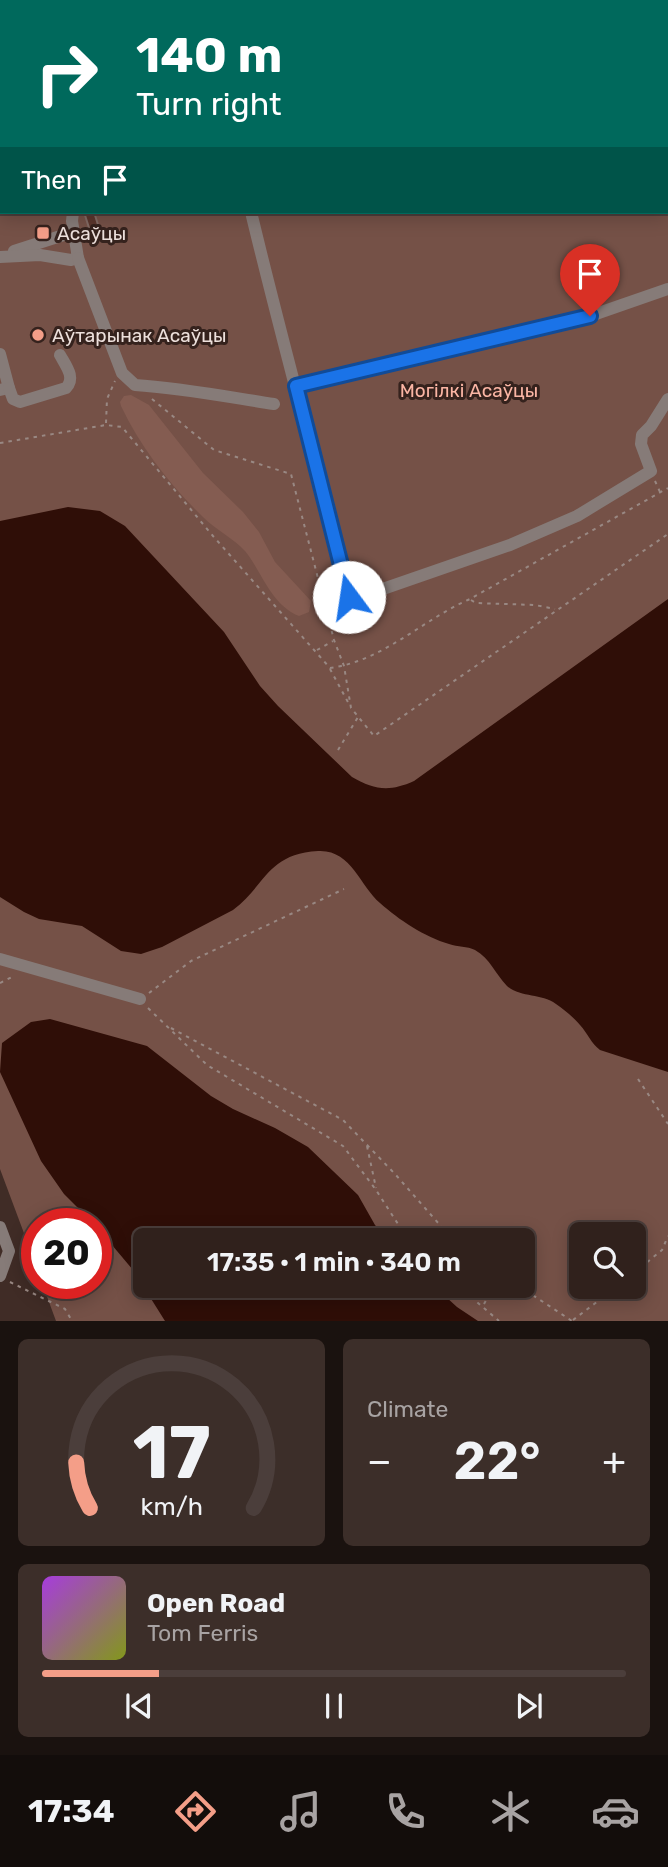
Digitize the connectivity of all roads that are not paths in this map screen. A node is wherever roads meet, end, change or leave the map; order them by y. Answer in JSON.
{"nodes":[{"id":1,"x":73,"y":214,"type":"edge"},
{"id":2,"x":251,"y":214,"type":"edge"},
{"id":3,"x":74,"y":232,"type":"junction"},
{"id":4,"x":0,"y":256,"type":"edge"},
{"id":5,"x":78,"y":258,"type":"junction"},
{"id":6,"x":668,"y":289,"type":"edge"},
{"id":7,"x":0,"y":354,"type":"edge"},
{"id":8,"x":60,"y":355,"type":"dead end"},
{"id":9,"x":296,"y":386,"type":"junction"},
{"id":10,"x":5,"y":389,"type":"edge"},
{"id":11,"x":668,"y":399,"type":"edge"},
{"id":12,"x":274,"y":404,"type":"dead end"},
{"id":13,"x":0,"y":959,"type":"edge"},
{"id":14,"x":140,"y":999,"type":"road end"},
{"id":15,"x":0,"y":1227,"type":"edge"},
{"id":16,"x":5,"y":1279,"type":"edge"}],
"edges":[{"from":1,"to":3,"type":"street"},
{"from":2,"to":9,"type":"street"},
{"from":3,"to":4,"type":"street"},
{"from":3,"to":5,"type":"street"},
{"from":4,"to":5,"type":"street"},
{"from":5,"to":12,"type":"street"},
{"from":6,"to":9,"type":"street"},
{"from":7,"to":10,"type":"street"},
{"from":8,"to":10,"type":"street"},
{"from":9,"to":11,"type":"street"},
{"from":13,"to":14,"type":"street"},
{"from":15,"to":16,"type":"street"}]}
